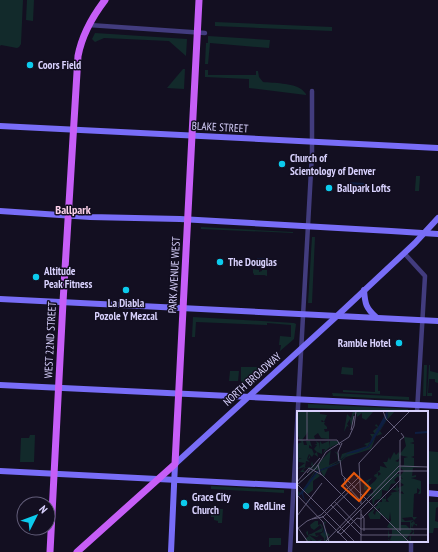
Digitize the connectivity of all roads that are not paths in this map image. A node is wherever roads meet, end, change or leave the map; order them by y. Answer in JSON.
{"nodes":[{"id":1,"x":105,"y":0,"type":"edge"},
{"id":2,"x":199,"y":0,"type":"edge"},
{"id":3,"x":89,"y":25,"type":"junction"},
{"id":4,"x":200,"y":35,"type":"junction"},
{"id":5,"x":312,"y":90,"type":"dead end"},
{"id":6,"x":0,"y":126,"type":"edge"},
{"id":7,"x":73,"y":129,"type":"junction"},
{"id":8,"x":192,"y":136,"type":"junction"},
{"id":9,"x":312,"y":142,"type":"junction"},
{"id":10,"x":438,"y":148,"type":"edge"},
{"id":11,"x":0,"y":211,"type":"edge"},
{"id":12,"x":68,"y":216,"type":"junction"},
{"id":13,"x":438,"y":218,"type":"edge"},
{"id":14,"x":188,"y":220,"type":"junction"},
{"id":15,"x":307,"y":226,"type":"junction"},
{"id":16,"x":424,"y":234,"type":"junction"},
{"id":17,"x":438,"y":234,"type":"edge"},
{"id":18,"x":404,"y":253,"type":"junction"},
{"id":19,"x":364,"y":290,"type":"junction"},
{"id":20,"x":0,"y":299,"type":"edge"},
{"id":21,"x":63,"y":302,"type":"junction"},
{"id":22,"x":183,"y":308,"type":"junction"},
{"id":23,"x":303,"y":314,"type":"junction"},
{"id":24,"x":338,"y":315,"type":"junction"},
{"id":25,"x":376,"y":318,"type":"junction"},
{"id":26,"x":422,"y":320,"type":"junction"},
{"id":27,"x":438,"y":321,"type":"edge"},
{"id":28,"x":300,"y":349,"type":"junction"},
{"id":29,"x":0,"y":385,"type":"edge"},
{"id":30,"x":58,"y":388,"type":"junction"},
{"id":31,"x":179,"y":393,"type":"junction"},
{"id":32,"x":249,"y":397,"type":"junction"},
{"id":33,"x":298,"y":399,"type":"junction"},
{"id":34,"x":438,"y":406,"type":"edge"},
{"id":35,"x":418,"y":409,"type":"edge"},
{"id":36,"x":298,"y":411,"type":"edge"},
{"id":37,"x":297,"y":442,"type":"edge"},
{"id":38,"x":175,"y":464,"type":"junction"},
{"id":39,"x":0,"y":471,"type":"edge"},
{"id":40,"x":54,"y":474,"type":"junction"},
{"id":41,"x":158,"y":479,"type":"junction"},
{"id":42,"x":174,"y":480,"type":"junction"},
{"id":43,"x":296,"y":486,"type":"edge"},
{"id":44,"x":428,"y":493,"type":"edge"},
{"id":45,"x":438,"y":494,"type":"edge"},
{"id":46,"x":88,"y":543,"type":"junction"},
{"id":47,"x":50,"y":552,"type":"edge"},
{"id":48,"x":77,"y":552,"type":"edge"},
{"id":49,"x":88,"y":552,"type":"edge"},
{"id":50,"x":171,"y":552,"type":"edge"},
{"id":51,"x":290,"y":552,"type":"edge"}],
"edges":[{"from":1,"to":3,"type":"main road"},
{"from":2,"to":4,"type":"main road","name":"PARK AVENUE WEST"},
{"from":3,"to":4,"type":"street"},
{"from":3,"to":7,"type":"main road","name":"WEST 22ND STREET"},
{"from":4,"to":8,"type":"main road","name":"PARK AVENUE WEST"},
{"from":5,"to":9,"type":"street"},
{"from":6,"to":7,"type":"main road","name":"BLAKE STREET"},
{"from":7,"to":8,"type":"main road","name":"BLAKE STREET"},
{"from":7,"to":12,"type":"main road","name":"WEST 22ND STREET"},
{"from":8,"to":9,"type":"main road","name":"BLAKE STREET"},
{"from":8,"to":14,"type":"main road","name":"PARK AVENUE WEST"},
{"from":9,"to":10,"type":"main road","name":"BLAKE STREET"},
{"from":9,"to":15,"type":"street"},
{"from":11,"to":12,"type":"main road"},
{"from":12,"to":14,"type":"main road"},
{"from":12,"to":21,"type":"main road","name":"WEST 22ND STREET"},
{"from":13,"to":16,"type":"main road","name":"NORTH BROADWAY"},
{"from":14,"to":15,"type":"main road"},
{"from":14,"to":22,"type":"main road","name":"PARK AVENUE WEST"},
{"from":15,"to":16,"type":"main road"},
{"from":15,"to":23,"type":"street"},
{"from":16,"to":17,"type":"main road"},
{"from":16,"to":18,"type":"main road","name":"NORTH BROADWAY"},
{"from":18,"to":19,"type":"main road","name":"NORTH BROADWAY"},
{"from":18,"to":26,"type":"street"},
{"from":19,"to":24,"type":"main road","name":"NORTH BROADWAY"},
{"from":19,"to":25,"type":"main road"},
{"from":20,"to":21,"type":"main road"},
{"from":21,"to":22,"type":"main road"},
{"from":21,"to":30,"type":"main road","name":"WEST 22ND STREET"},
{"from":22,"to":23,"type":"main road"},
{"from":22,"to":31,"type":"main road","name":"PARK AVENUE WEST"},
{"from":23,"to":24,"type":"main road"},
{"from":23,"to":28,"type":"street"},
{"from":24,"to":25,"type":"main road"},
{"from":24,"to":28,"type":"main road","name":"NORTH BROADWAY"},
{"from":25,"to":26,"type":"main road"},
{"from":26,"to":27,"type":"main road"},
{"from":26,"to":35,"type":"street"},
{"from":28,"to":32,"type":"main road","name":"NORTH BROADWAY"},
{"from":28,"to":33,"type":"street"},
{"from":29,"to":30,"type":"main road"},
{"from":30,"to":31,"type":"main road"},
{"from":30,"to":40,"type":"main road","name":"WEST 22ND STREET"},
{"from":31,"to":32,"type":"main road"},
{"from":31,"to":38,"type":"main road","name":"PARK AVENUE WEST"},
{"from":32,"to":33,"type":"main road"},
{"from":32,"to":38,"type":"main road","name":"NORTH BROADWAY"},
{"from":33,"to":35,"type":"main road"},
{"from":33,"to":36,"type":"street"},
{"from":34,"to":35,"type":"main road"},
{"from":37,"to":43,"type":"street"},
{"from":38,"to":41,"type":"main road","name":"NORTH BROADWAY"},
{"from":38,"to":42,"type":"main road","name":"PARK AVENUE WEST"},
{"from":39,"to":40,"type":"main road"},
{"from":40,"to":41,"type":"main road"},
{"from":40,"to":47,"type":"main road","name":"WEST 22ND STREET"},
{"from":41,"to":42,"type":"main road"},
{"from":41,"to":46,"type":"main road","name":"NORTH BROADWAY"},
{"from":42,"to":43,"type":"main road"},
{"from":42,"to":50,"type":"main road","name":"PARK AVENUE WEST"},
{"from":43,"to":51,"type":"street"},
{"from":44,"to":45,"type":"main road"},
{"from":46,"to":48,"type":"main road","name":"NORTH BROADWAY"},
{"from":46,"to":49,"type":"main road"}]}
